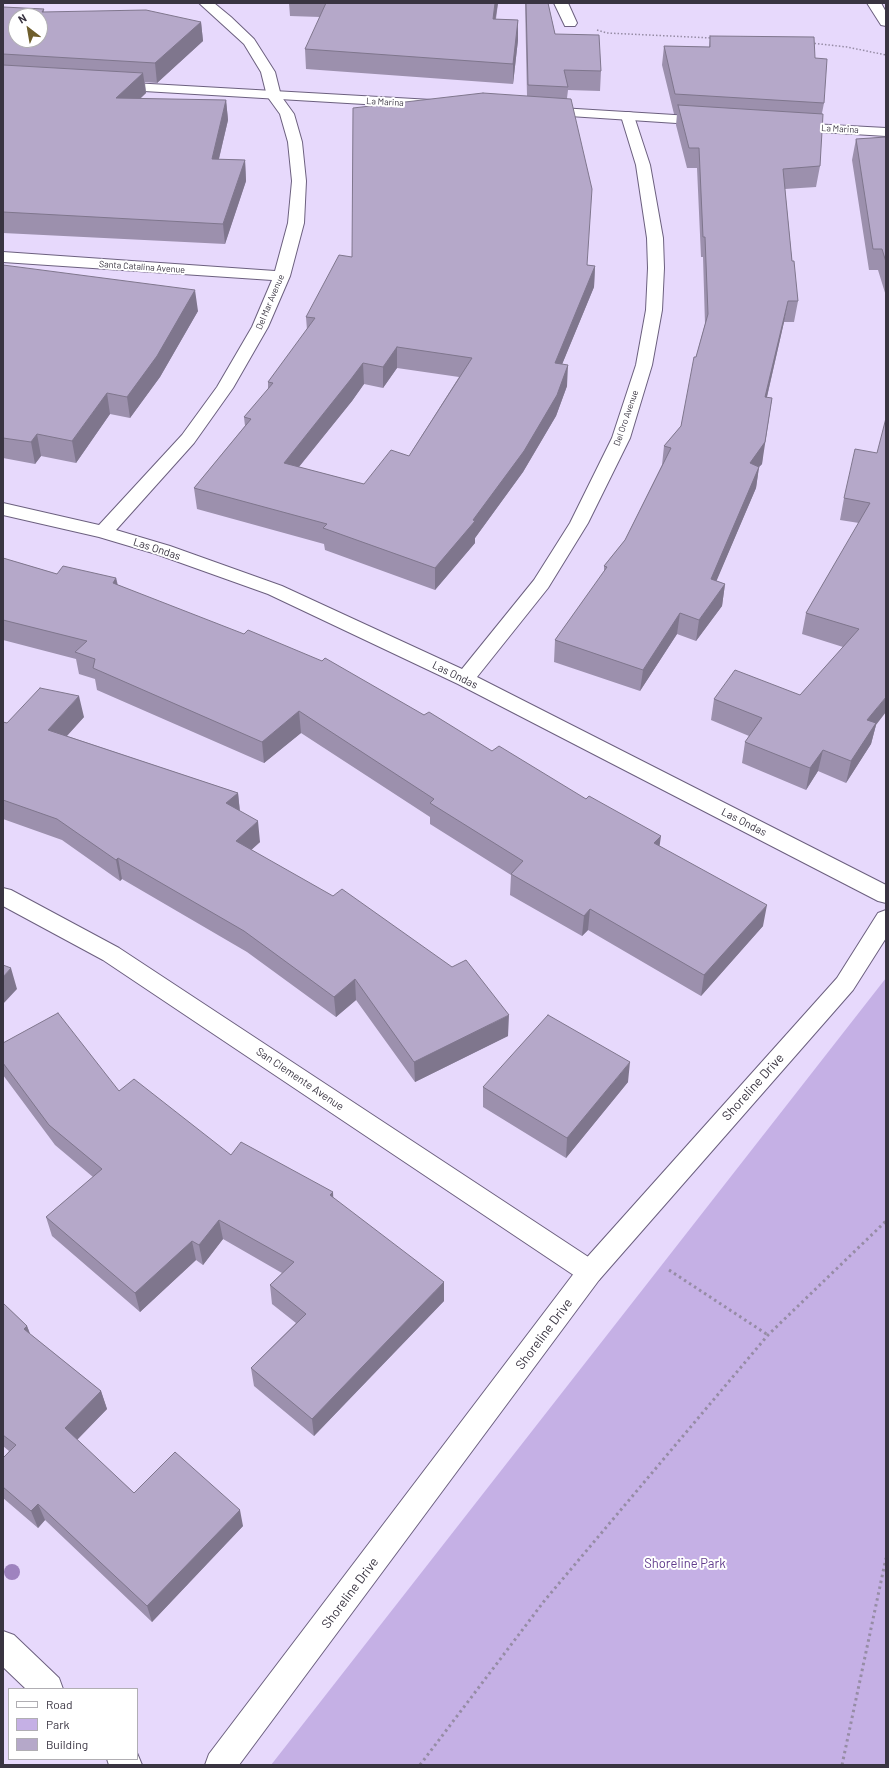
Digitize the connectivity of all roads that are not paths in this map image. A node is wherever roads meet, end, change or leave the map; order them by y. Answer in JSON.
{"nodes":[{"id":1,"x":206,"y":3,"type":"edge"},
{"id":2,"x":561,"y":3,"type":"edge"},
{"id":3,"x":874,"y":3,"type":"edge"},
{"id":4,"x":886,"y":22,"type":"edge"},
{"id":5,"x":570,"y":23,"type":"road end"},
{"id":6,"x":98,"y":85,"type":"edge"},
{"id":7,"x":274,"y":96,"type":"junction"},
{"id":8,"x":447,"y":105,"type":"edge"},
{"id":9,"x":533,"y":110,"type":"edge"},
{"id":10,"x":628,"y":116,"type":"junction"},
{"id":11,"x":723,"y":122,"type":"edge"},
{"id":12,"x":778,"y":126,"type":"edge"},
{"id":13,"x":886,"y":132,"type":"edge"},
{"id":14,"x":3,"y":257,"type":"edge"},
{"id":15,"x":282,"y":276,"type":"junction"},
{"id":16,"x":3,"y":509,"type":"edge"},
{"id":17,"x":103,"y":532,"type":"junction"},
{"id":18,"x":465,"y":679,"type":"junction"},
{"id":19,"x":886,"y":895,"type":"edge"},
{"id":20,"x":3,"y":896,"type":"edge"},
{"id":21,"x":886,"y":919,"type":"edge"},
{"id":22,"x":590,"y":1272,"type":"junction"},
{"id":23,"x":3,"y":1646,"type":"edge"},
{"id":24,"x":47,"y":1688,"type":"edge"},
{"id":25,"x":220,"y":1765,"type":"edge"}],
"edges":[{"from":1,"to":7,"type":"street","name":"Del Mar Avenue"},
{"from":2,"to":5,"type":"street"},
{"from":3,"to":4,"type":"street"},
{"from":6,"to":7,"type":"street","name":"La Marina"},
{"from":7,"to":8,"type":"street","name":"La Marina"},
{"from":7,"to":15,"type":"street","name":"Del Mar Avenue"},
{"from":9,"to":10,"type":"street"},
{"from":10,"to":11,"type":"street"},
{"from":10,"to":18,"type":"street","name":"Del Oro Avenue"},
{"from":12,"to":13,"type":"street","name":"La Marina"},
{"from":14,"to":15,"type":"street","name":"Santa Catalina Avenue"},
{"from":15,"to":17,"type":"street","name":"Del Mar Avenue"},
{"from":16,"to":17,"type":"street","name":"Las Ondas"},
{"from":17,"to":18,"type":"street","name":"Las Ondas"},
{"from":18,"to":19,"type":"street","name":"Las Ondas"},
{"from":20,"to":22,"type":"street","name":"San Clemente Avenue"},
{"from":21,"to":22,"type":"street","name":"Shoreline Drive"},
{"from":22,"to":25,"type":"street","name":"Shoreline Drive"},
{"from":23,"to":24,"type":"street"}]}
